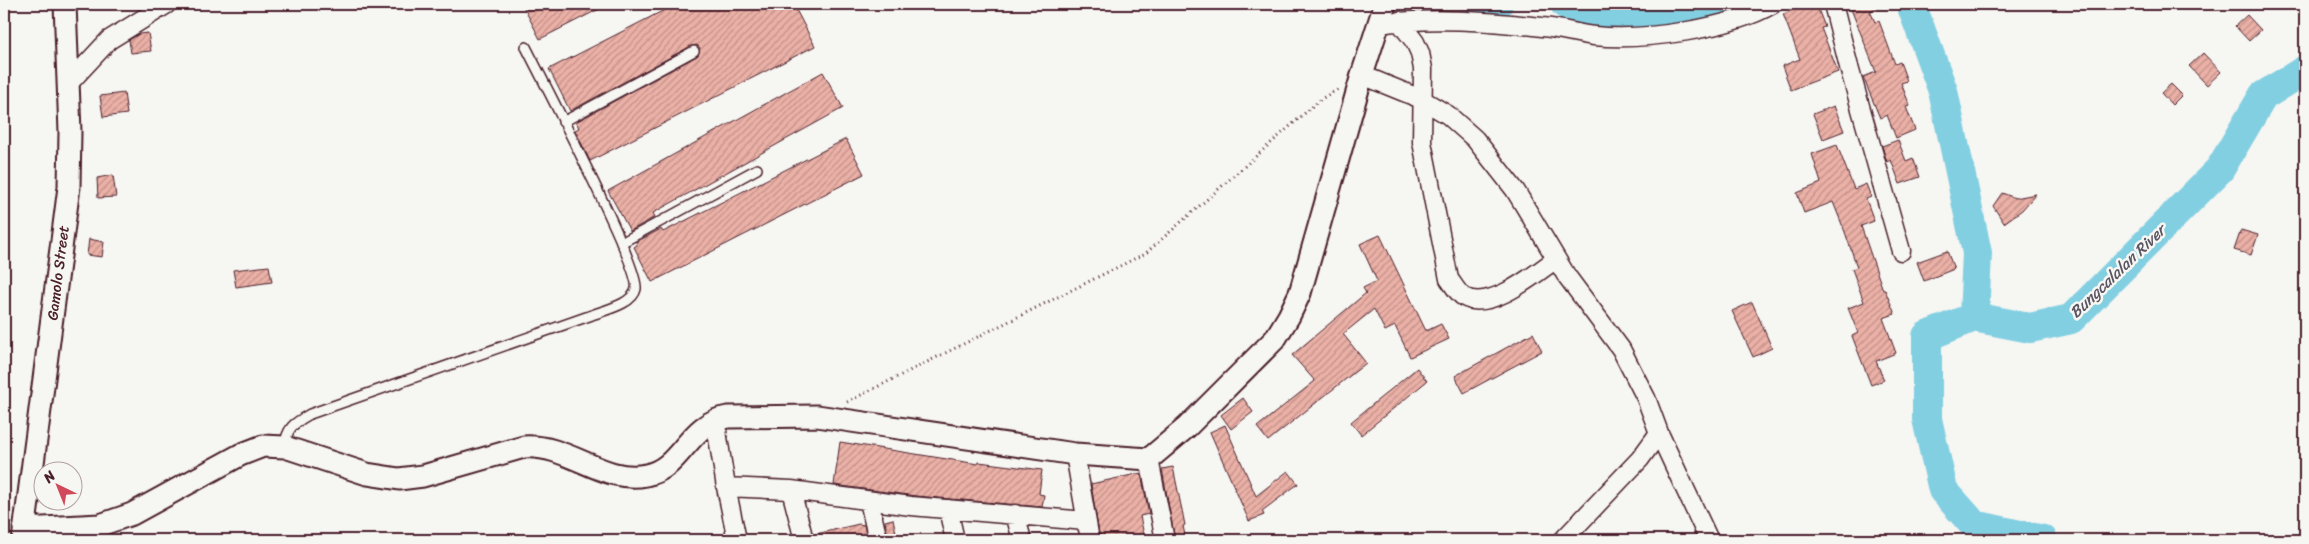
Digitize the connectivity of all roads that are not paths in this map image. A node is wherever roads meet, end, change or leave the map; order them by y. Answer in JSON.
{"nodes":[{"id":1,"x":65,"y":4,"type":"edge"},
{"id":2,"x":167,"y":4,"type":"edge"},
{"id":3,"x":1385,"y":4,"type":"edge"},
{"id":4,"x":1772,"y":4,"type":"edge"},
{"id":5,"x":1833,"y":4,"type":"edge"},
{"id":6,"x":1388,"y":23,"type":"junction"},
{"id":7,"x":526,"y":47,"type":"dead end"},
{"id":8,"x":694,"y":51,"type":"dead end"},
{"id":9,"x":1362,"y":75,"type":"junction"},
{"id":10,"x":68,"y":84,"type":"junction"},
{"id":11,"x":1421,"y":99,"type":"junction"},
{"id":12,"x":563,"y":122,"type":"junction"},
{"id":13,"x":757,"y":169,"type":"dead end"},
{"id":14,"x":621,"y":242,"type":"junction"},
{"id":15,"x":1901,"y":251,"type":"dead end"},
{"id":16,"x":1556,"y":259,"type":"junction"},
{"id":17,"x":715,"y":419,"type":"junction"},
{"id":18,"x":1659,"y":432,"type":"junction"},
{"id":19,"x":285,"y":446,"type":"junction"},
{"id":20,"x":1076,"y":454,"type":"junction"},
{"id":21,"x":1149,"y":460,"type":"junction"},
{"id":22,"x":726,"y":487,"type":"junction"},
{"id":23,"x":791,"y":490,"type":"junction"},
{"id":24,"x":869,"y":501,"type":"junction"},
{"id":25,"x":948,"y":509,"type":"junction"},
{"id":26,"x":1015,"y":514,"type":"junction"},
{"id":27,"x":1086,"y":522,"type":"junction"},
{"id":28,"x":23,"y":534,"type":"edge"},
{"id":29,"x":737,"y":540,"type":"edge"},
{"id":30,"x":804,"y":540,"type":"edge"},
{"id":31,"x":878,"y":540,"type":"edge"},
{"id":32,"x":955,"y":540,"type":"edge"},
{"id":33,"x":1022,"y":540,"type":"edge"},
{"id":34,"x":1090,"y":540,"type":"edge"},
{"id":35,"x":1165,"y":540,"type":"edge"},
{"id":36,"x":1563,"y":540,"type":"edge"},
{"id":37,"x":1708,"y":540,"type":"edge"}],
"edges":[{"from":1,"to":10,"type":"street","name":"Gamolo Street"},
{"from":2,"to":10,"type":"street"},
{"from":3,"to":6,"type":"street"},
{"from":4,"to":6,"type":"street"},
{"from":5,"to":15,"type":"street"},
{"from":6,"to":9,"type":"street"},
{"from":6,"to":11,"type":"street"},
{"from":7,"to":12,"type":"lane"},
{"from":8,"to":12,"type":"lane"},
{"from":9,"to":11,"type":"street"},
{"from":9,"to":21,"type":"street"},
{"from":10,"to":28,"type":"street","name":"Gamolo Street"},
{"from":11,"to":16,"type":"street"},
{"from":11,"to":16,"type":"street"},
{"from":12,"to":14,"type":"lane"},
{"from":13,"to":14,"type":"lane"},
{"from":14,"to":19,"type":"lane"},
{"from":16,"to":18,"type":"street"},
{"from":17,"to":19,"type":"street"},
{"from":17,"to":20,"type":"street"},
{"from":17,"to":22,"type":"street"},
{"from":18,"to":36,"type":"street"},
{"from":18,"to":37,"type":"street"},
{"from":19,"to":28,"type":"street"},
{"from":20,"to":21,"type":"street"},
{"from":20,"to":27,"type":"street"},
{"from":21,"to":35,"type":"street"},
{"from":22,"to":23,"type":"street"},
{"from":22,"to":29,"type":"street"},
{"from":23,"to":24,"type":"street"},
{"from":23,"to":30,"type":"street"},
{"from":24,"to":25,"type":"street"},
{"from":24,"to":31,"type":"street"},
{"from":25,"to":26,"type":"street"},
{"from":25,"to":32,"type":"street"},
{"from":26,"to":27,"type":"street"},
{"from":26,"to":33,"type":"street"},
{"from":27,"to":34,"type":"street"}]}
